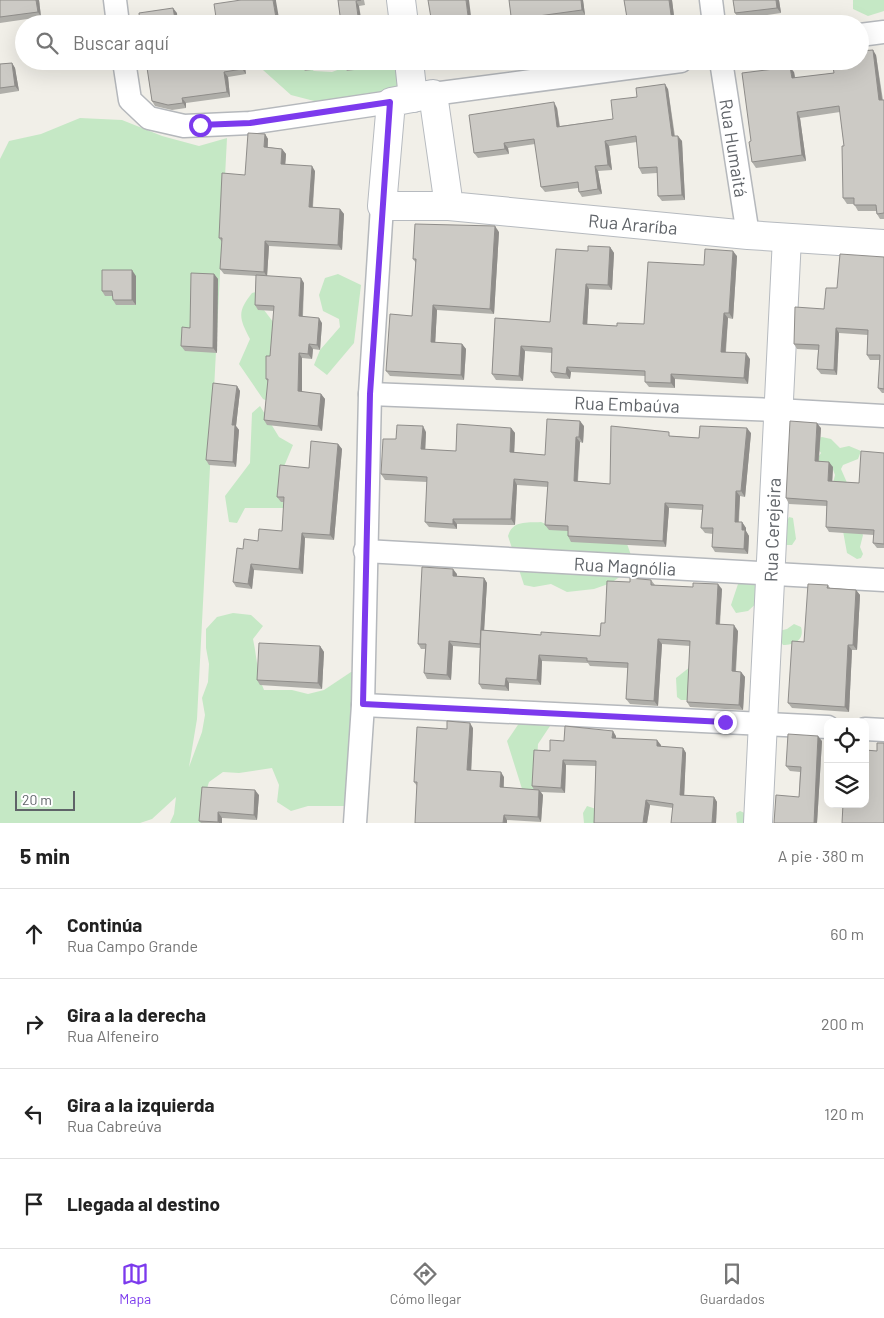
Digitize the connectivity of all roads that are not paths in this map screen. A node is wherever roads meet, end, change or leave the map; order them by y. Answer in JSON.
{"nodes":[{"id":1,"x":115,"y":0,"type":"edge"},
{"id":2,"x":401,"y":0,"type":"edge"},
{"id":3,"x":711,"y":0,"type":"edge"},
{"id":4,"x":117,"y":15,"type":"edge"},
{"id":5,"x":403,"y":15,"type":"edge"},
{"id":6,"x":713,"y":15,"type":"edge"},
{"id":7,"x":884,"y":32,"type":"edge"},
{"id":8,"x":869,"y":34,"type":"edge"},
{"id":9,"x":125,"y":70,"type":"edge"},
{"id":10,"x":410,"y":70,"type":"edge"},
{"id":11,"x":616,"y":70,"type":"edge"},
{"id":12,"x":721,"y":70,"type":"edge"},
{"id":13,"x":412,"y":98,"type":"junction"},
{"id":14,"x":382,"y":206,"type":"junction"},
{"id":15,"x":449,"y":206,"type":"junction"},
{"id":16,"x":748,"y":234,"type":"junction"},
{"id":17,"x":787,"y":238,"type":"junction"},
{"id":18,"x":884,"y":244,"type":"edge"},
{"id":19,"x":370,"y":394,"type":"junction"},
{"id":20,"x":777,"y":410,"type":"junction"},
{"id":21,"x":884,"y":416,"type":"edge"},
{"id":22,"x":365,"y":551,"type":"junction"},
{"id":23,"x":770,"y":574,"type":"junction"},
{"id":24,"x":884,"y":580,"type":"edge"},
{"id":25,"x":363,"y":704,"type":"junction"},
{"id":26,"x":763,"y":724,"type":"junction"},
{"id":27,"x":824,"y":727,"type":"edge"},
{"id":28,"x":869,"y":729,"type":"edge"},
{"id":29,"x":884,"y":730,"type":"edge"},
{"id":30,"x":355,"y":823,"type":"edge"},
{"id":31,"x":758,"y":823,"type":"edge"}],
"edges":[{"from":1,"to":4,"type":"street"},
{"from":2,"to":5,"type":"street"},
{"from":3,"to":6,"type":"street"},
{"from":7,"to":8,"type":"street"},
{"from":9,"to":13,"type":"street"},
{"from":10,"to":13,"type":"street"},
{"from":11,"to":13,"type":"street"},
{"from":12,"to":16,"type":"street","name":"Rua Humaitá"},
{"from":13,"to":14,"type":"street"},
{"from":13,"to":15,"type":"street"},
{"from":14,"to":15,"type":"street","name":"Rua Araríba"},
{"from":14,"to":19,"type":"street"},
{"from":15,"to":16,"type":"street","name":"Rua Araríba"},
{"from":16,"to":17,"type":"street","name":"Rua Araríba"},
{"from":17,"to":18,"type":"street","name":"Rua Araríba"},
{"from":17,"to":20,"type":"street","name":"Rua Cerejeira"},
{"from":19,"to":20,"type":"street","name":"Rua Embaúva"},
{"from":19,"to":22,"type":"street"},
{"from":20,"to":21,"type":"street","name":"Rua Embaúva"},
{"from":20,"to":23,"type":"street","name":"Rua Cerejeira"},
{"from":22,"to":23,"type":"street","name":"Rua Magnólia"},
{"from":22,"to":25,"type":"street"},
{"from":23,"to":24,"type":"street","name":"Rua Magnólia"},
{"from":23,"to":26,"type":"street","name":"Rua Cerejeira"},
{"from":25,"to":26,"type":"street"},
{"from":25,"to":30,"type":"street"},
{"from":26,"to":27,"type":"street"},
{"from":26,"to":31,"type":"street","name":"Rua Cerejeira"},
{"from":28,"to":29,"type":"street"}]}
